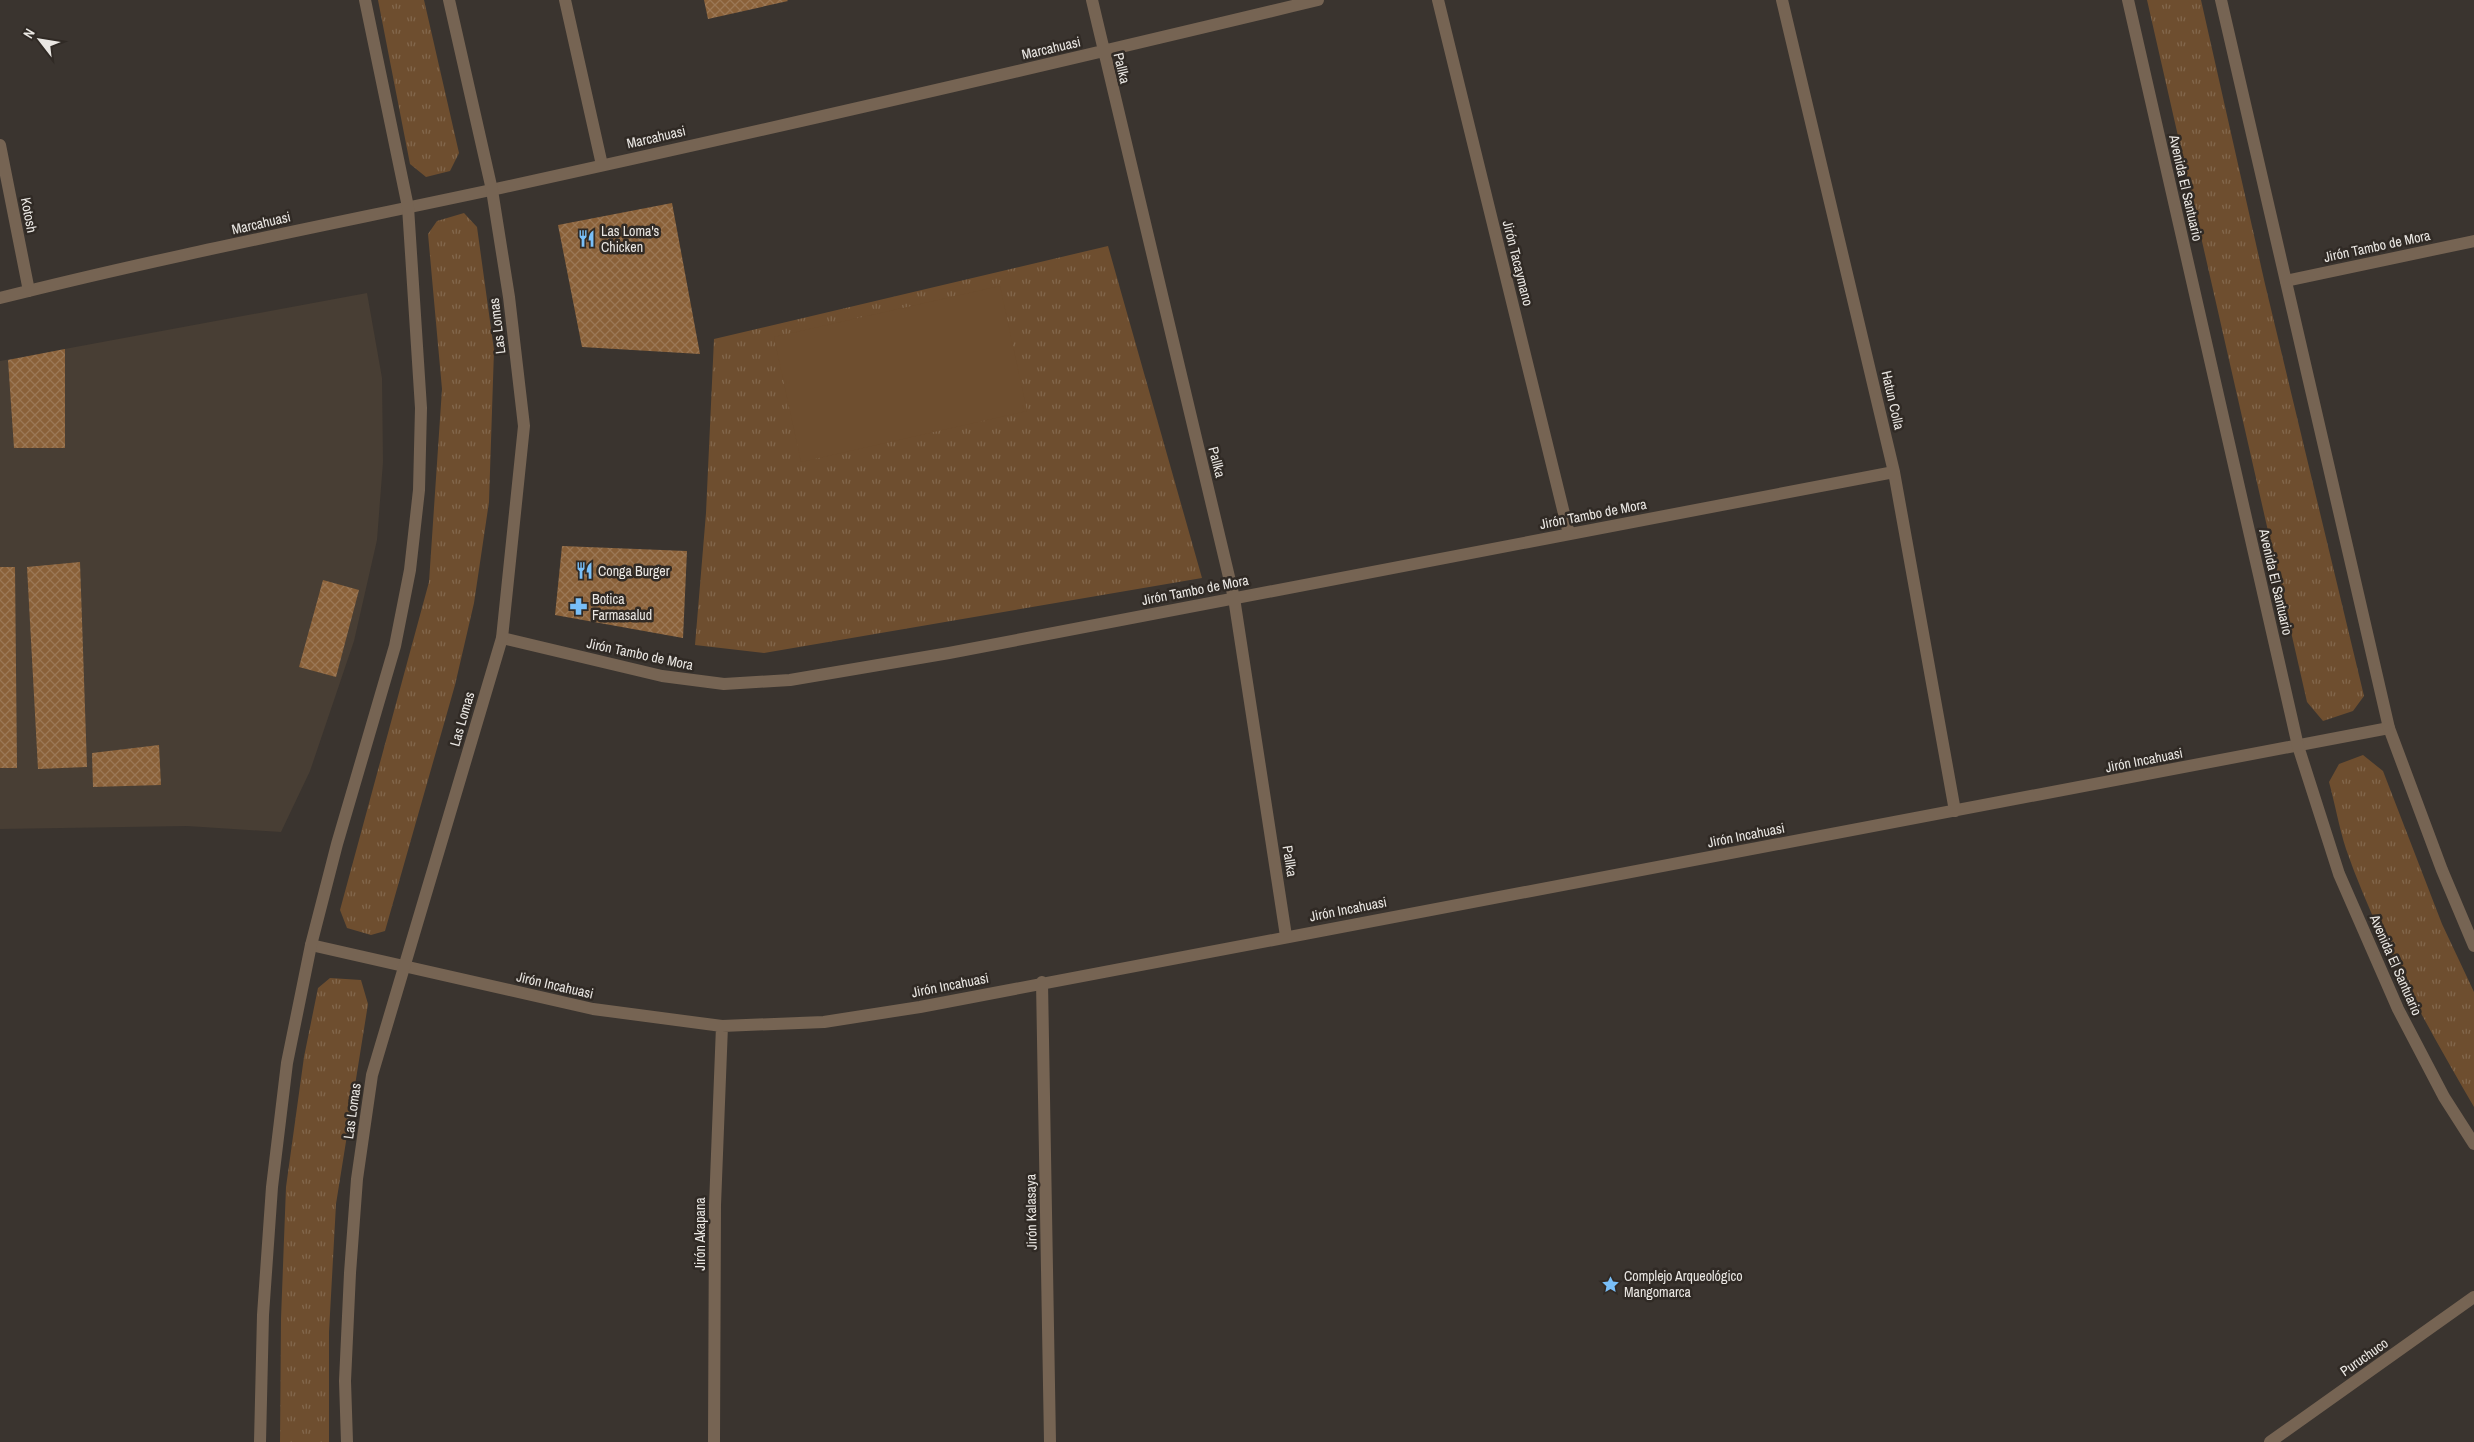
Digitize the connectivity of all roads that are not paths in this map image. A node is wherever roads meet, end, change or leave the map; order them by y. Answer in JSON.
{"nodes":[{"id":1,"x":365,"y":0,"type":"edge"},
{"id":2,"x":449,"y":0,"type":"edge"},
{"id":3,"x":565,"y":0,"type":"edge"},
{"id":4,"x":1092,"y":0,"type":"edge"},
{"id":5,"x":1318,"y":0,"type":"edge"},
{"id":6,"x":1438,"y":0,"type":"edge"},
{"id":7,"x":1782,"y":0,"type":"edge"},
{"id":8,"x":2128,"y":0,"type":"edge"},
{"id":9,"x":2221,"y":0,"type":"edge"},
{"id":10,"x":1102,"y":52,"type":"junction"},
{"id":11,"x":0,"y":145,"type":"edge"},
{"id":12,"x":602,"y":165,"type":"junction"},
{"id":13,"x":492,"y":190,"type":"junction"},
{"id":14,"x":408,"y":207,"type":"junction"},
{"id":15,"x":2474,"y":240,"type":"edge"},
{"id":16,"x":2286,"y":280,"type":"junction"},
{"id":17,"x":29,"y":291,"type":"junction"},
{"id":18,"x":0,"y":298,"type":"edge"},
{"id":19,"x":1894,"y":472,"type":"junction"},
{"id":20,"x":1569,"y":534,"type":"junction"},
{"id":21,"x":1234,"y":598,"type":"junction"},
{"id":22,"x":502,"y":638,"type":"junction"},
{"id":23,"x":2388,"y":728,"type":"junction"},
{"id":24,"x":2298,"y":746,"type":"junction"},
{"id":25,"x":1955,"y":811,"type":"junction"},
{"id":26,"x":1286,"y":936,"type":"junction"},
{"id":27,"x":311,"y":945,"type":"junction"},
{"id":28,"x":2474,"y":946,"type":"edge"},
{"id":29,"x":403,"y":966,"type":"junction"},
{"id":30,"x":1042,"y":982,"type":"junction"},
{"id":31,"x":722,"y":1026,"type":"junction"},
{"id":32,"x":2474,"y":1144,"type":"edge"},
{"id":33,"x":2474,"y":1297,"type":"edge"},
{"id":34,"x":260,"y":1442,"type":"edge"},
{"id":35,"x":347,"y":1442,"type":"edge"},
{"id":36,"x":714,"y":1442,"type":"edge"},
{"id":37,"x":1050,"y":1442,"type":"edge"},
{"id":38,"x":2272,"y":1442,"type":"edge"}],
"edges":[{"from":1,"to":14,"type":"street"},
{"from":2,"to":13,"type":"street","name":"Las Lomas"},
{"from":3,"to":12,"type":"street"},
{"from":4,"to":10,"type":"street","name":"Pallka"},
{"from":5,"to":10,"type":"street","name":"Marcahuasi"},
{"from":6,"to":20,"type":"street","name":"Jirón Tacaymano"},
{"from":7,"to":19,"type":"street","name":"Hatun Colla"},
{"from":8,"to":24,"type":"street","name":"Avenida El Santuario"},
{"from":9,"to":16,"type":"street"},
{"from":10,"to":12,"type":"street","name":"Marcahuasi"},
{"from":10,"to":21,"type":"street","name":"Pallka"},
{"from":11,"to":17,"type":"street","name":"Kotosh"},
{"from":12,"to":13,"type":"street","name":"Marcahuasi"},
{"from":13,"to":14,"type":"street","name":"Marcahuasi"},
{"from":13,"to":22,"type":"street","name":"Las Lomas"},
{"from":14,"to":17,"type":"street","name":"Marcahuasi"},
{"from":14,"to":27,"type":"street"},
{"from":15,"to":16,"type":"street","name":"Jirón Tambo de Mora"},
{"from":16,"to":23,"type":"street"},
{"from":17,"to":18,"type":"street","name":"Marcahuasi"},
{"from":19,"to":20,"type":"street","name":"Jirón Tambo de Mora"},
{"from":19,"to":25,"type":"street","name":"Hatun Colla"},
{"from":20,"to":21,"type":"street","name":"Jirón Tambo de Mora"},
{"from":21,"to":22,"type":"street","name":"Jirón Tambo de Mora"},
{"from":21,"to":26,"type":"street","name":"Pallka"},
{"from":22,"to":29,"type":"street","name":"Las Lomas"},
{"from":23,"to":24,"type":"street","name":"Jirón Incahuasi"},
{"from":23,"to":28,"type":"street"},
{"from":24,"to":25,"type":"street","name":"Jirón Incahuasi"},
{"from":24,"to":32,"type":"street","name":"Avenida El Santuario"},
{"from":25,"to":26,"type":"street","name":"Jirón Incahuasi"},
{"from":26,"to":30,"type":"street","name":"Jirón Incahuasi"},
{"from":27,"to":29,"type":"street","name":"Jirón Incahuasi"},
{"from":27,"to":34,"type":"street"},
{"from":29,"to":31,"type":"street","name":"Jirón Incahuasi"},
{"from":29,"to":35,"type":"street","name":"Las Lomas"},
{"from":30,"to":31,"type":"street","name":"Jirón Incahuasi"},
{"from":30,"to":37,"type":"street","name":"Jirón Kalasaya"},
{"from":31,"to":36,"type":"street","name":"Jirón Akapana"},
{"from":33,"to":38,"type":"street","name":"Puruchuco"}]}
